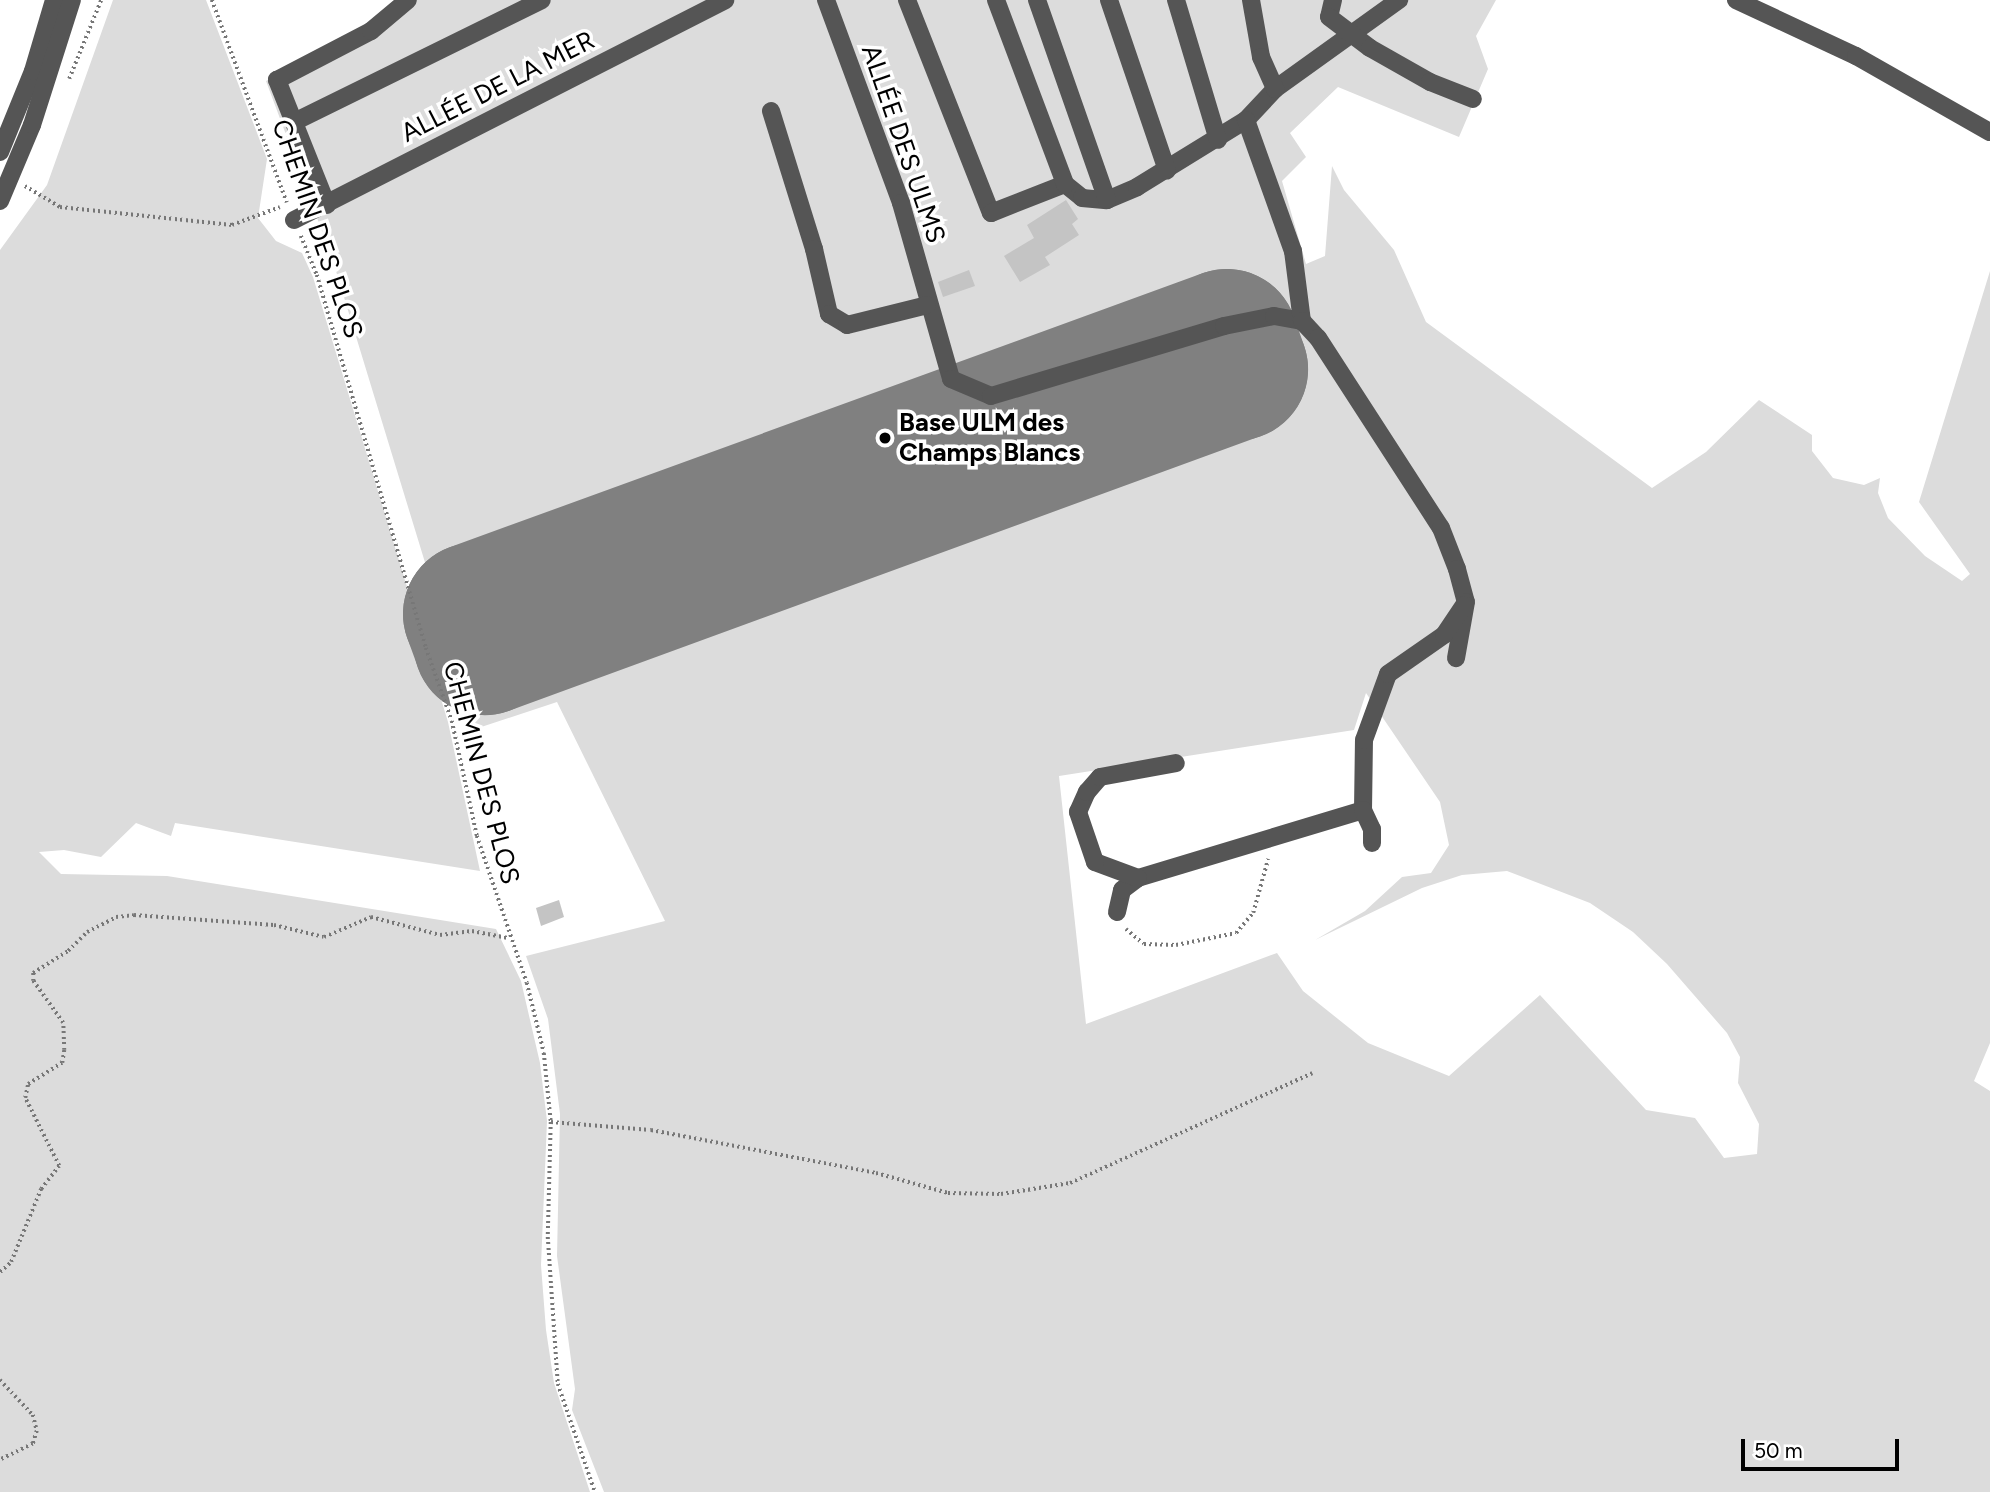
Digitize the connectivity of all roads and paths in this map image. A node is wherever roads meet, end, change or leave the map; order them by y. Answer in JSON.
{"nodes":[{"id":1,"x":54,"y":0,"type":"edge"},
{"id":2,"x":72,"y":0,"type":"edge"},
{"id":3,"x":212,"y":0,"type":"edge"},
{"id":4,"x":408,"y":0,"type":"edge"},
{"id":5,"x":542,"y":0,"type":"edge"},
{"id":6,"x":725,"y":0,"type":"edge"},
{"id":7,"x":826,"y":0,"type":"edge"},
{"id":8,"x":907,"y":0,"type":"edge"},
{"id":9,"x":996,"y":0,"type":"edge"},
{"id":10,"x":1037,"y":0,"type":"edge"},
{"id":11,"x":1109,"y":0,"type":"edge"},
{"id":12,"x":1176,"y":0,"type":"edge"},
{"id":13,"x":1251,"y":0,"type":"edge"},
{"id":14,"x":1333,"y":0,"type":"edge"},
{"id":15,"x":1399,"y":0,"type":"edge"},
{"id":16,"x":1737,"y":0,"type":"edge"},
{"id":17,"x":1352,"y":35,"type":"junction"},
{"id":18,"x":1275,"y":89,"type":"junction"},
{"id":19,"x":1473,"y":99,"type":"dead end"},
{"id":20,"x":771,"y":111,"type":"dead end"},
{"id":21,"x":1246,"y":120,"type":"junction"},
{"id":22,"x":294,"y":122,"type":"junction"},
{"id":23,"x":1990,"y":132,"type":"edge"},
{"id":24,"x":1218,"y":140,"type":"junction"},
{"id":25,"x":0,"y":152,"type":"edge"},
{"id":26,"x":1167,"y":170,"type":"junction"},
{"id":27,"x":11,"y":177,"type":"junction"},
{"id":28,"x":1065,"y":184,"type":"junction"},
{"id":29,"x":1107,"y":200,"type":"junction"},
{"id":30,"x":0,"y":201,"type":"edge"},
{"id":31,"x":327,"y":205,"type":"junction"},
{"id":32,"x":291,"y":212,"type":"junction"},
{"id":33,"x":927,"y":306,"type":"junction"},
{"id":34,"x":1302,"y":321,"type":"junction"},
{"id":35,"x":1466,"y":602,"type":"junction"},
{"id":36,"x":1456,"y":658,"type":"dead end"},
{"id":37,"x":1176,"y":763,"type":"dead end"},
{"id":38,"x":1363,"y":810,"type":"junction"},
{"id":39,"x":1282,"y":837,"type":"junction"},
{"id":40,"x":1372,"y":843,"type":"dead end"},
{"id":41,"x":1138,"y":878,"type":"junction"},
{"id":42,"x":1117,"y":912,"type":"joint"},
{"id":43,"x":509,"y":937,"type":"junction"},
{"id":44,"x":1312,"y":1073,"type":"dead end"},
{"id":45,"x":551,"y":1122,"type":"junction"},
{"id":46,"x":0,"y":1272,"type":"edge"},
{"id":47,"x":0,"y":1380,"type":"edge"},
{"id":48,"x":0,"y":1460,"type":"edge"},
{"id":49,"x":595,"y":1492,"type":"edge"}],
"edges":[{"from":1,"to":25,"type":"street"},
{"from":2,"to":27,"type":"street"},
{"from":3,"to":32,"type":"path","name":"CHEMIN DES PLOS"},
{"from":4,"to":22,"type":"street"},
{"from":5,"to":22,"type":"street"},
{"from":6,"to":31,"type":"street","name":"ALLÉE DE LA MER"},
{"from":7,"to":33,"type":"street","name":"ALLÉE DES ULMS"},
{"from":8,"to":28,"type":"street"},
{"from":9,"to":28,"type":"street"},
{"from":10,"to":29,"type":"street"},
{"from":11,"to":26,"type":"street"},
{"from":12,"to":24,"type":"street"},
{"from":13,"to":18,"type":"street"},
{"from":14,"to":17,"type":"street"},
{"from":15,"to":17,"type":"street"},
{"from":16,"to":23,"type":"street"},
{"from":17,"to":18,"type":"street"},
{"from":17,"to":19,"type":"street"},
{"from":18,"to":21,"type":"street"},
{"from":20,"to":33,"type":"street"},
{"from":21,"to":24,"type":"street"},
{"from":21,"to":34,"type":"street"},
{"from":22,"to":31,"type":"street"},
{"from":24,"to":26,"type":"street"},
{"from":26,"to":29,"type":"street"},
{"from":27,"to":30,"type":"street"},
{"from":27,"to":32,"type":"path"},
{"from":28,"to":29,"type":"street"},
{"from":31,"to":32,"type":"street","name":"ALLÉE DE LA MER"},
{"from":32,"to":43,"type":"path","name":"CHEMIN DES PLOS"},
{"from":33,"to":34,"type":"street","name":"ALLÉE DES ULMS"},
{"from":34,"to":35,"type":"street"},
{"from":35,"to":36,"type":"street"},
{"from":35,"to":38,"type":"street"},
{"from":37,"to":41,"type":"street"},
{"from":38,"to":39,"type":"street"},
{"from":38,"to":40,"type":"street"},
{"from":39,"to":41,"type":"street"},
{"from":39,"to":42,"type":"path"},
{"from":41,"to":42,"type":"street"},
{"from":43,"to":45,"type":"path","name":"CHEMIN DES PLOS"},
{"from":43,"to":46,"type":"path"},
{"from":44,"to":45,"type":"path"},
{"from":45,"to":49,"type":"path","name":"CHEMIN DES PLOS"},
{"from":47,"to":48,"type":"path"}]}
